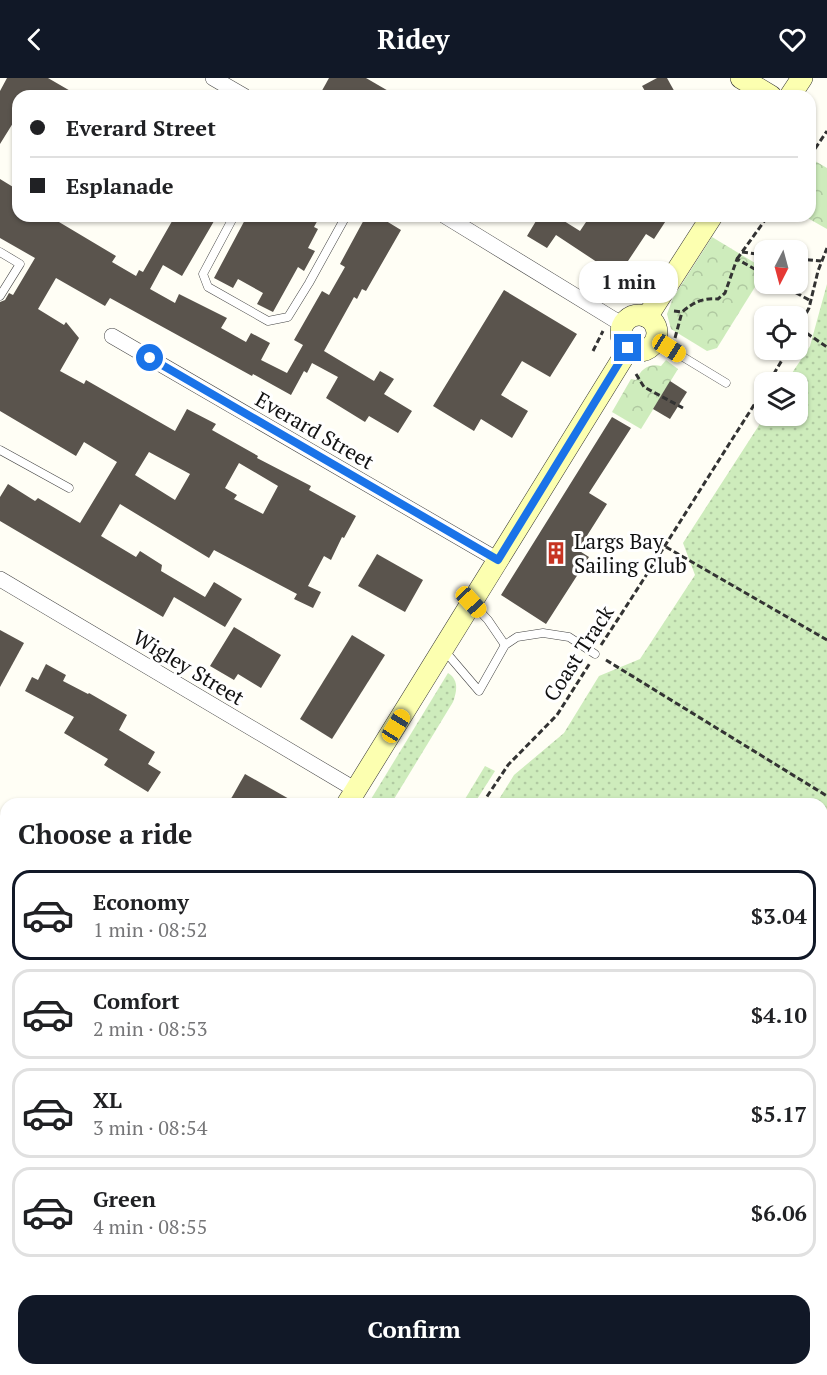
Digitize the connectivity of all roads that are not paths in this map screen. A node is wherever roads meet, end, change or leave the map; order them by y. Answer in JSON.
{"nodes":[{"id":1,"x":213,"y":78,"type":"edge"},
{"id":2,"x":741,"y":78,"type":"edge"},
{"id":3,"x":234,"y":90,"type":"edge"},
{"id":4,"x":761,"y":90,"type":"edge"},
{"id":5,"x":231,"y":222,"type":"edge"},
{"id":6,"x":343,"y":222,"type":"edge"},
{"id":7,"x":454,"y":222,"type":"edge"},
{"id":8,"x":708,"y":222,"type":"edge"},
{"id":9,"x":0,"y":252,"type":"edge"},
{"id":10,"x":0,"y":296,"type":"edge"},
{"id":11,"x":647,"y":317,"type":"junction"},
{"id":12,"x":613,"y":328,"type":"junction"},
{"id":13,"x":112,"y":336,"type":"dead end"},
{"id":14,"x":665,"y":339,"type":"junction"},
{"id":15,"x":628,"y":348,"type":"junction"},
{"id":16,"x":726,"y":383,"type":"dead end"},
{"id":17,"x":0,"y":450,"type":"edge"},
{"id":18,"x":69,"y":488,"type":"dead end"},
{"id":19,"x":498,"y":560,"type":"junction"},
{"id":20,"x":0,"y":579,"type":"edge"},
{"id":21,"x":471,"y":602,"type":"junction"},
{"id":22,"x":505,"y":645,"type":"junction"},
{"id":23,"x":443,"y":649,"type":"junction"},
{"id":24,"x":596,"y":654,"type":"road end"},
{"id":25,"x":351,"y":797,"type":"edge"}],
"edges":[{"from":1,"to":3,"type":"street"},
{"from":2,"to":4,"type":"street"},
{"from":5,"to":6,"type":"lane"},
{"from":7,"to":12,"type":"street"},
{"from":8,"to":11,"type":"street"},
{"from":9,"to":10,"type":"lane"},
{"from":11,"to":12,"type":"street"},
{"from":11,"to":14,"type":"street"},
{"from":12,"to":15,"type":"street"},
{"from":13,"to":19,"type":"street","name":"Everard Street"},
{"from":14,"to":15,"type":"street"},
{"from":14,"to":16,"type":"lane"},
{"from":15,"to":19,"type":"street"},
{"from":17,"to":18,"type":"lane"},
{"from":19,"to":21,"type":"street"},
{"from":20,"to":25,"type":"street","name":"Wigley Street"},
{"from":21,"to":22,"type":"lane"},
{"from":21,"to":23,"type":"street"},
{"from":22,"to":23,"type":"lane"},
{"from":22,"to":24,"type":"lane"},
{"from":23,"to":25,"type":"street"}]}
